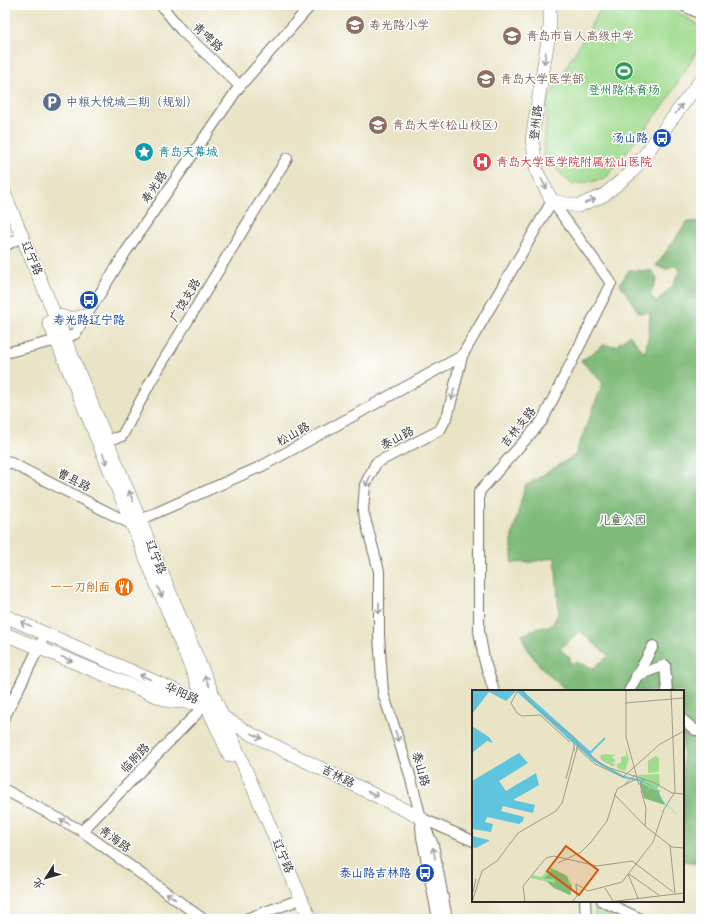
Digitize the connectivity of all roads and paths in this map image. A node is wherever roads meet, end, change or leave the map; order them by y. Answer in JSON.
{"nodes":[{"id":1,"x":161,"y":5,"type":"edge"},
{"id":2,"x":311,"y":5,"type":"edge"},
{"id":3,"x":550,"y":5,"type":"edge"},
{"id":4,"x":682,"y":5,"type":"edge"},
{"id":5,"x":701,"y":14,"type":"edge"},
{"id":6,"x":701,"y":80,"type":"edge"},
{"id":7,"x":240,"y":86,"type":"junction"},
{"id":8,"x":287,"y":158,"type":"dead end"},
{"id":9,"x":5,"y":195,"type":"edge"},
{"id":10,"x":552,"y":201,"type":"junction"},
{"id":11,"x":5,"y":216,"type":"edge"},
{"id":12,"x":14,"y":240,"type":"edge"},
{"id":13,"x":56,"y":315,"type":"junction"},
{"id":14,"x":86,"y":316,"type":"junction"},
{"id":15,"x":61,"y":340,"type":"junction"},
{"id":16,"x":5,"y":354,"type":"edge"},
{"id":17,"x":462,"y":356,"type":"junction"},
{"id":18,"x":103,"y":441,"type":"junction"},
{"id":19,"x":5,"y":460,"type":"edge"},
{"id":20,"x":136,"y":522,"type":"junction"},
{"id":21,"x":5,"y":616,"type":"edge"},
{"id":22,"x":46,"y":633,"type":"junction"},
{"id":23,"x":5,"y":634,"type":"edge"},
{"id":24,"x":653,"y":646,"type":"dead end"},
{"id":25,"x":39,"y":647,"type":"junction"},
{"id":26,"x":636,"y":676,"type":"junction"},
{"id":27,"x":494,"y":690,"type":"edge"},
{"id":28,"x":629,"y":690,"type":"edge"},
{"id":29,"x":667,"y":690,"type":"edge"},
{"id":30,"x":206,"y":704,"type":"junction"},
{"id":31,"x":5,"y":716,"type":"edge"},
{"id":32,"x":223,"y":717,"type":"junction"},
{"id":33,"x":684,"y":721,"type":"edge"},
{"id":34,"x":701,"y":730,"type":"edge"},
{"id":35,"x":5,"y":790,"type":"edge"},
{"id":36,"x":421,"y":818,"type":"junction"},
{"id":37,"x":82,"y":831,"type":"junction"},
{"id":38,"x":472,"y":841,"type":"edge"},
{"id":39,"x":293,"y":902,"type":"junction"},
{"id":40,"x":585,"y":902,"type":"edge"},
{"id":41,"x":604,"y":902,"type":"edge"},
{"id":42,"x":203,"y":919,"type":"edge"},
{"id":43,"x":246,"y":919,"type":"edge"},
{"id":44,"x":300,"y":919,"type":"edge"},
{"id":45,"x":310,"y":919,"type":"edge"},
{"id":46,"x":438,"y":919,"type":"edge"},
{"id":47,"x":447,"y":919,"type":"edge"},
{"id":48,"x":586,"y":919,"type":"edge"},
{"id":49,"x":641,"y":919,"type":"edge"}],
"edges":[{"from":1,"to":7,"type":"street","name":"青啤路"},
{"from":2,"to":7,"type":"street","name":"寿光路"},
{"from":3,"to":10,"type":"main road","name":"登州路","one_way":true},
{"from":4,"to":5,"type":"street"},
{"from":10,"to":6,"type":"main road","one_way":true},
{"from":7,"to":14,"type":"street","name":"寿光路"},
{"from":8,"to":18,"type":"street","name":"广饶支路"},
{"from":9,"to":12,"type":"main road","name":"辽宁路"},
{"from":10,"to":17,"type":"street","name":"泰山路"},
{"from":10,"to":27,"type":"street","name":"吉林支路"},
{"from":11,"to":12,"type":"main road","name":"辽宁路"},
{"from":12,"to":13,"type":"main road","name":"辽宁路"},
{"from":12,"to":15,"type":"main road","name":"辽宁路"},
{"from":13,"to":14,"type":"main road"},
{"from":13,"to":15,"type":"main road","name":"辽宁路"},
{"from":14,"to":15,"type":"street","name":"寿光路"},
{"from":15,"to":16,"type":"street","name":"寿光路"},
{"from":15,"to":18,"type":"main road","name":"辽宁路"},
{"from":17,"to":20,"type":"street","name":"松山路"},
{"from":17,"to":36,"type":"street","name":"泰山路","one_way":true},
{"from":18,"to":20,"type":"main road","name":"辽宁路"},
{"from":19,"to":20,"type":"street","name":"曹县路"},
{"from":20,"to":30,"type":"main road","name":"辽宁路","one_way":true},
{"from":32,"to":20,"type":"main road","name":"辽宁路","one_way":true},
{"from":22,"to":21,"type":"main road","name":"华阳路","one_way":true},
{"from":22,"to":25,"type":"street"},
{"from":30,"to":22,"type":"main road","name":"华阳路","one_way":true},
{"from":23,"to":25,"type":"main road","name":"华阳路"},
{"from":24,"to":26,"type":"street"},
{"from":25,"to":30,"type":"main road","name":"华阳路","one_way":true},
{"from":25,"to":31,"type":"street"},
{"from":26,"to":28,"type":"street"},
{"from":26,"to":29,"type":"street"},
{"from":30,"to":32,"type":"main road","name":"吉林路"},
{"from":30,"to":37,"type":"street","name":"临朐路"},
{"from":30,"to":39,"type":"main road","name":"辽宁路"},
{"from":32,"to":36,"type":"main road","name":"吉林路","one_way":true},
{"from":32,"to":45,"type":"main road","name":"辽宁路"},
{"from":33,"to":34,"type":"street"},
{"from":37,"to":35,"type":"street","name":"青海路","one_way":true},
{"from":36,"to":38,"type":"street","name":"吉林路"},
{"from":36,"to":46,"type":"street","name":"泰山路"},
{"from":47,"to":36,"type":"street","name":"泰山路","one_way":true},
{"from":42,"to":37,"type":"street","name":"青海路","one_way":true},
{"from":39,"to":43,"type":"street"},
{"from":39,"to":44,"type":"main road","name":"辽宁路"},
{"from":40,"to":48,"type":"street"},
{"from":41,"to":49,"type":"street"}]}
